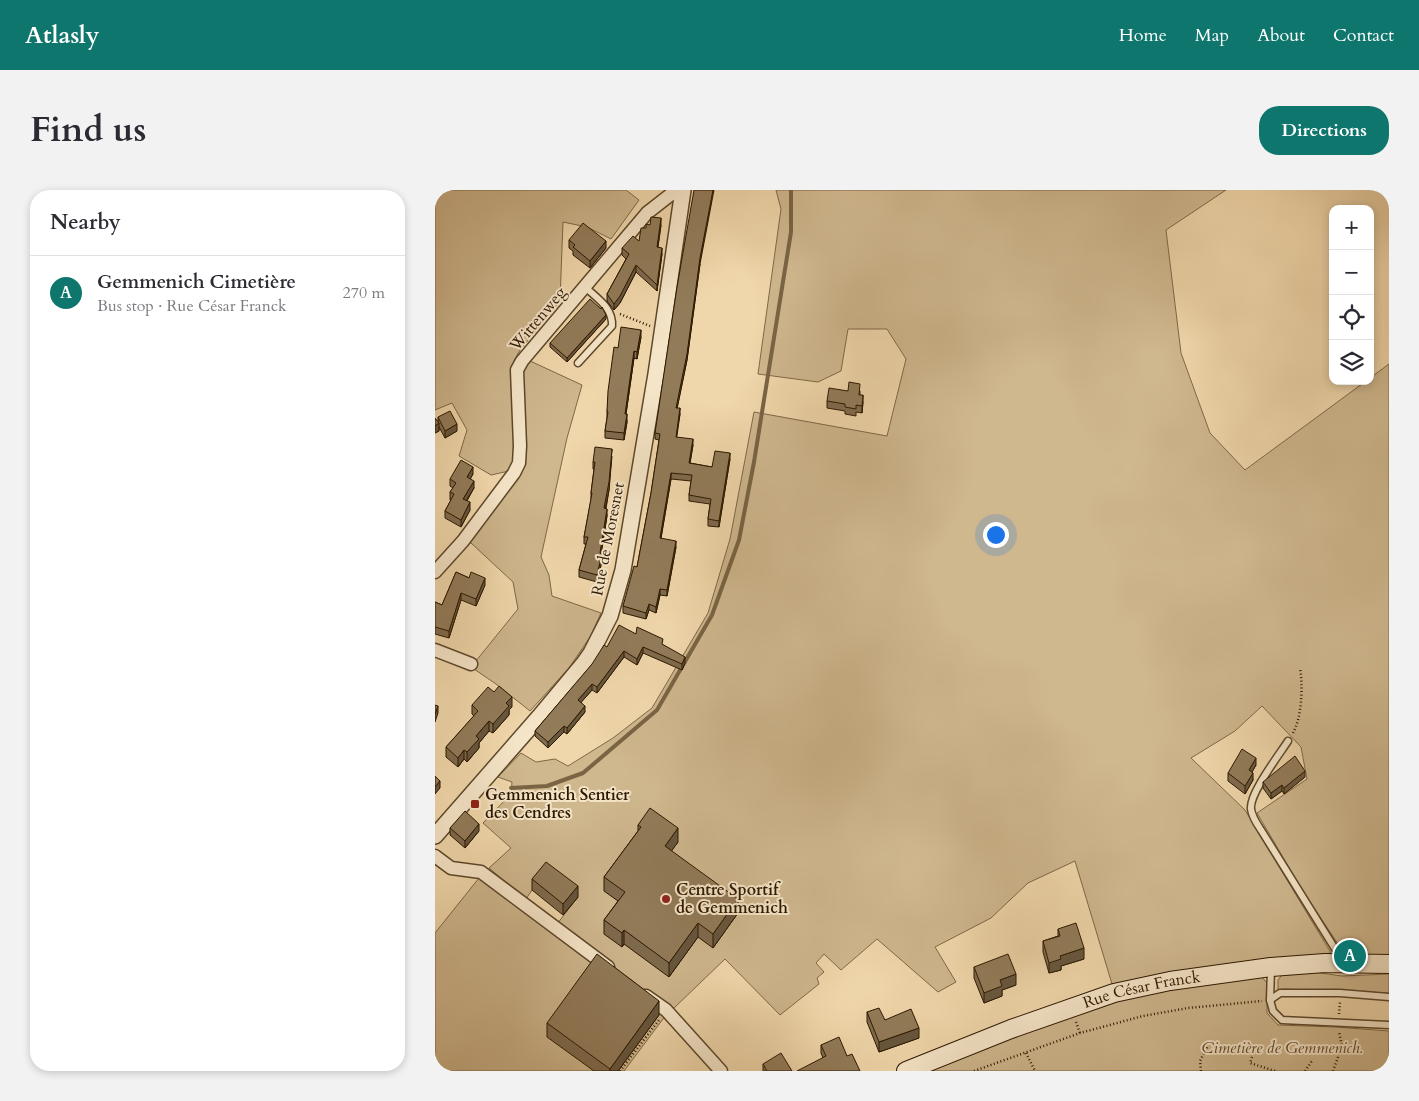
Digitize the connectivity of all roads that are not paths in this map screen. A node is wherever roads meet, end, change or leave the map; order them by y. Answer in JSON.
{"nodes":[{"id":1,"x":682,"y":190,"type":"edge"},
{"id":2,"x":585,"y":287,"type":"junction"},
{"id":3,"x":577,"y":363,"type":"dead end"},
{"id":4,"x":435,"y":572,"type":"edge"},
{"id":5,"x":435,"y":650,"type":"edge"},
{"id":6,"x":471,"y":664,"type":"dead end"},
{"id":7,"x":1288,"y":741,"type":"road end"},
{"id":8,"x":435,"y":836,"type":"edge"},
{"id":9,"x":435,"y":856,"type":"edge"},
{"id":10,"x":1344,"y":963,"type":"junction"},
{"id":11,"x":1389,"y":964,"type":"edge"},
{"id":12,"x":1271,"y":968,"type":"junction"},
{"id":13,"x":619,"y":976,"type":"edge"},
{"id":14,"x":634,"y":987,"type":"edge"},
{"id":15,"x":1389,"y":997,"type":"edge"},
{"id":16,"x":1270,"y":1000,"type":"junction"},
{"id":17,"x":1389,"y":1025,"type":"edge"},
{"id":18,"x":721,"y":1071,"type":"edge"},
{"id":19,"x":906,"y":1071,"type":"edge"}],
"edges":[{"from":1,"to":2,"type":"street","name":"Wittenweg"},
{"from":1,"to":8,"type":"street","name":"Rue de Moresnet"},
{"from":2,"to":3,"type":"lane"},
{"from":2,"to":4,"type":"street","name":"Wittenweg"},
{"from":5,"to":6,"type":"street"},
{"from":7,"to":10,"type":"lane"},
{"from":9,"to":13,"type":"street"},
{"from":10,"to":11,"type":"main road","name":"Rue César Franck"},
{"from":10,"to":12,"type":"main road","name":"Rue César Franck"},
{"from":12,"to":16,"type":"lane"},
{"from":12,"to":19,"type":"main road","name":"Rue César Franck"},
{"from":14,"to":18,"type":"street"},
{"from":15,"to":16,"type":"lane"},
{"from":16,"to":17,"type":"lane"}]}
